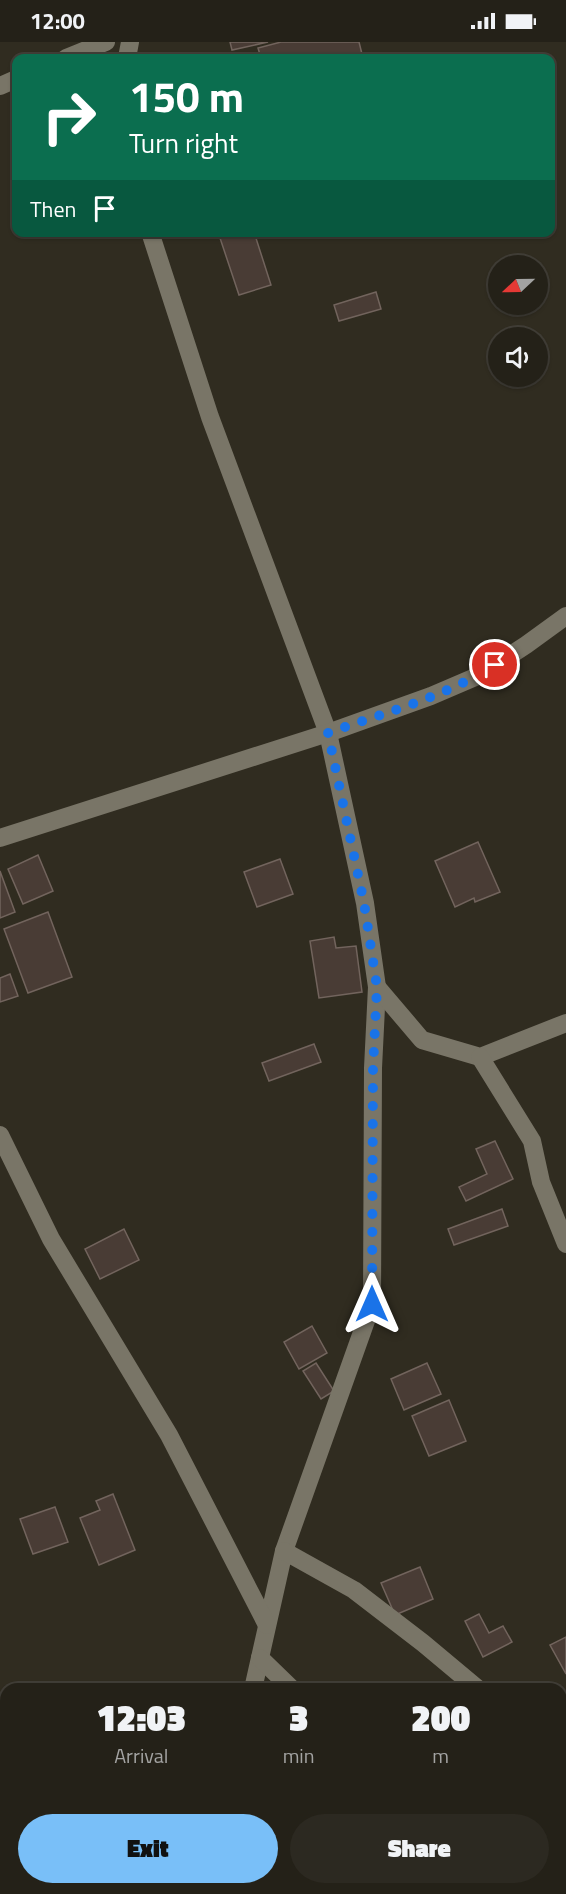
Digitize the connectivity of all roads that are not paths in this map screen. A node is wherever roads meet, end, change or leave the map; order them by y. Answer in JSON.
{"nodes":[{"id":1,"x":106,"y":42,"type":"edge"},
{"id":2,"x":76,"y":54,"type":"edge"},
{"id":3,"x":152,"y":237,"type":"edge"},
{"id":4,"x":566,"y":616,"type":"edge"},
{"id":5,"x":328,"y":733,"type":"junction"},
{"id":6,"x":0,"y":838,"type":"edge"},
{"id":7,"x":377,"y":987,"type":"junction"},
{"id":8,"x":566,"y":1023,"type":"edge"},
{"id":9,"x":480,"y":1057,"type":"junction"},
{"id":10,"x":0,"y":1135,"type":"edge"},
{"id":11,"x":566,"y":1244,"type":"edge"},
{"id":12,"x":284,"y":1551,"type":"junction"},
{"id":13,"x":267,"y":1624,"type":"junction"},
{"id":14,"x":260,"y":1658,"type":"junction"},
{"id":15,"x":254,"y":1683,"type":"edge"},
{"id":16,"x":286,"y":1683,"type":"edge"},
{"id":17,"x":470,"y":1683,"type":"edge"}],
"edges":[{"from":1,"to":2,"type":"street"},
{"from":3,"to":5,"type":"street"},
{"from":4,"to":5,"type":"street"},
{"from":5,"to":6,"type":"street"},
{"from":5,"to":7,"type":"street"},
{"from":7,"to":9,"type":"street"},
{"from":7,"to":12,"type":"street"},
{"from":8,"to":9,"type":"street"},
{"from":9,"to":11,"type":"street"},
{"from":10,"to":13,"type":"street"},
{"from":12,"to":13,"type":"street"},
{"from":12,"to":17,"type":"street"},
{"from":13,"to":14,"type":"street"},
{"from":14,"to":15,"type":"street"},
{"from":14,"to":16,"type":"street"}]}
